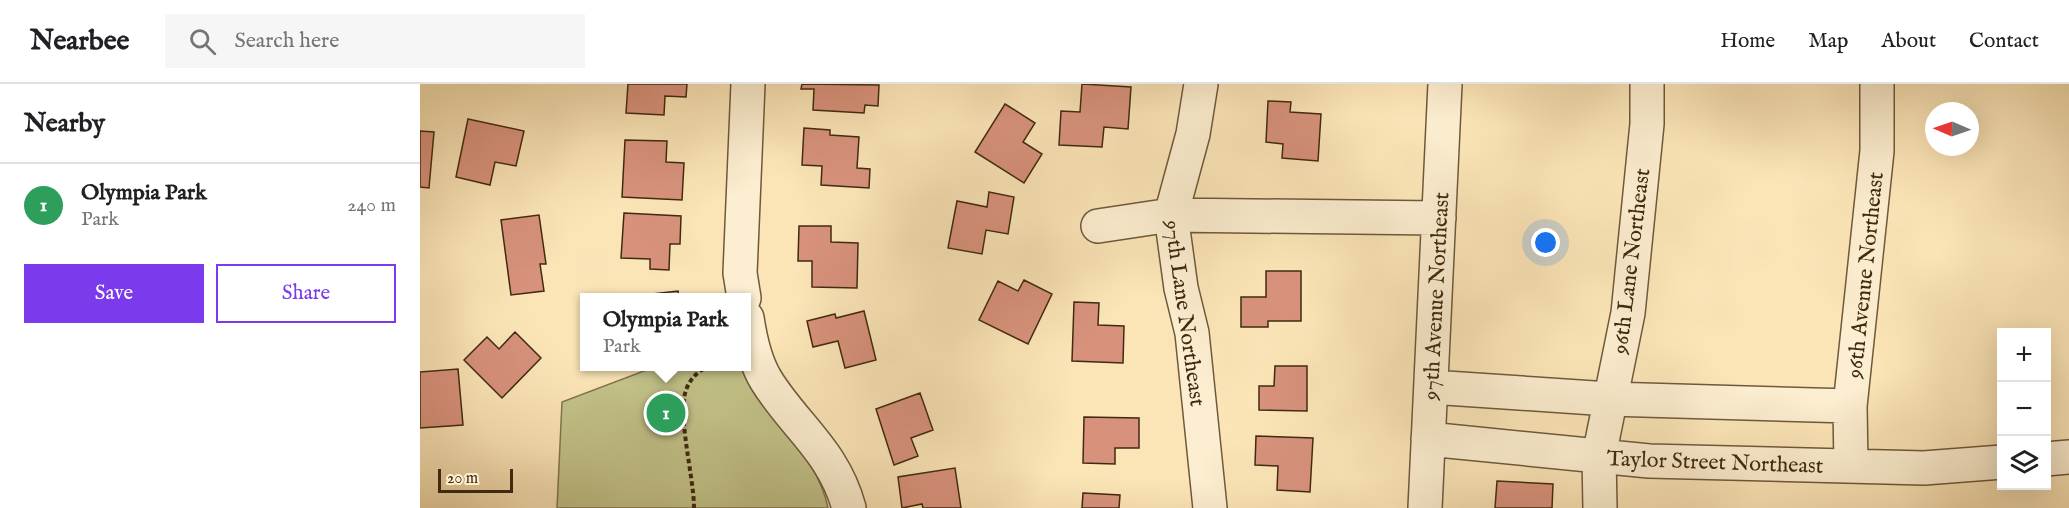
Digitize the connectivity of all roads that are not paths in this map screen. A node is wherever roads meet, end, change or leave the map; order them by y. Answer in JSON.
{"nodes":[{"id":1,"x":748,"y":84,"type":"edge"},
{"id":2,"x":1201,"y":84,"type":"edge"},
{"id":3,"x":1445,"y":84,"type":"edge"},
{"id":4,"x":1647,"y":84,"type":"edge"},
{"id":5,"x":1877,"y":84,"type":"edge"},
{"id":6,"x":1171,"y":215,"type":"junction"},
{"id":7,"x":1439,"y":218,"type":"junction"},
{"id":8,"x":1098,"y":226,"type":"dead end"},
{"id":9,"x":743,"y":293,"type":"edge"},
{"id":10,"x":751,"y":342,"type":"edge"},
{"id":11,"x":1431,"y":387,"type":"junction"},
{"id":12,"x":1609,"y":399,"type":"junction"},
{"id":13,"x":1850,"y":406,"type":"junction"},
{"id":14,"x":1428,"y":440,"type":"junction"},
{"id":15,"x":1599,"y":456,"type":"junction"},
{"id":16,"x":2069,"y":457,"type":"edge"},
{"id":17,"x":2051,"y":459,"type":"edge"},
{"id":18,"x":1997,"y":462,"type":"edge"},
{"id":19,"x":1851,"y":466,"type":"junction"},
{"id":20,"x":849,"y":508,"type":"edge"},
{"id":21,"x":1210,"y":508,"type":"edge"},
{"id":22,"x":1425,"y":508,"type":"edge"},
{"id":23,"x":1600,"y":508,"type":"edge"}],
"edges":[{"from":1,"to":9,"type":"street"},
{"from":2,"to":6,"type":"street","name":"97th Lane Northeast"},
{"from":3,"to":7,"type":"street","name":"97th Avenue Northeast"},
{"from":4,"to":12,"type":"street","name":"96th Lane Northeast"},
{"from":5,"to":13,"type":"street","name":"96th Avenue Northeast"},
{"from":6,"to":7,"type":"street"},
{"from":6,"to":8,"type":"street"},
{"from":6,"to":21,"type":"street","name":"97th Lane Northeast"},
{"from":7,"to":11,"type":"street","name":"97th Avenue Northeast"},
{"from":10,"to":20,"type":"street"},
{"from":11,"to":12,"type":"street"},
{"from":11,"to":14,"type":"street","name":"97th Avenue Northeast"},
{"from":12,"to":13,"type":"street"},
{"from":12,"to":15,"type":"street","name":"96th Lane Northeast"},
{"from":13,"to":19,"type":"street","name":"96th Avenue Northeast"},
{"from":14,"to":15,"type":"street","name":"Taylor Street Northeast"},
{"from":14,"to":22,"type":"street","name":"97th Avenue Northeast"},
{"from":15,"to":19,"type":"street","name":"Taylor Street Northeast"},
{"from":15,"to":23,"type":"street","name":"96th Lane Northeast"},
{"from":16,"to":17,"type":"street"},
{"from":18,"to":19,"type":"street","name":"Taylor Street Northeast"}]}
